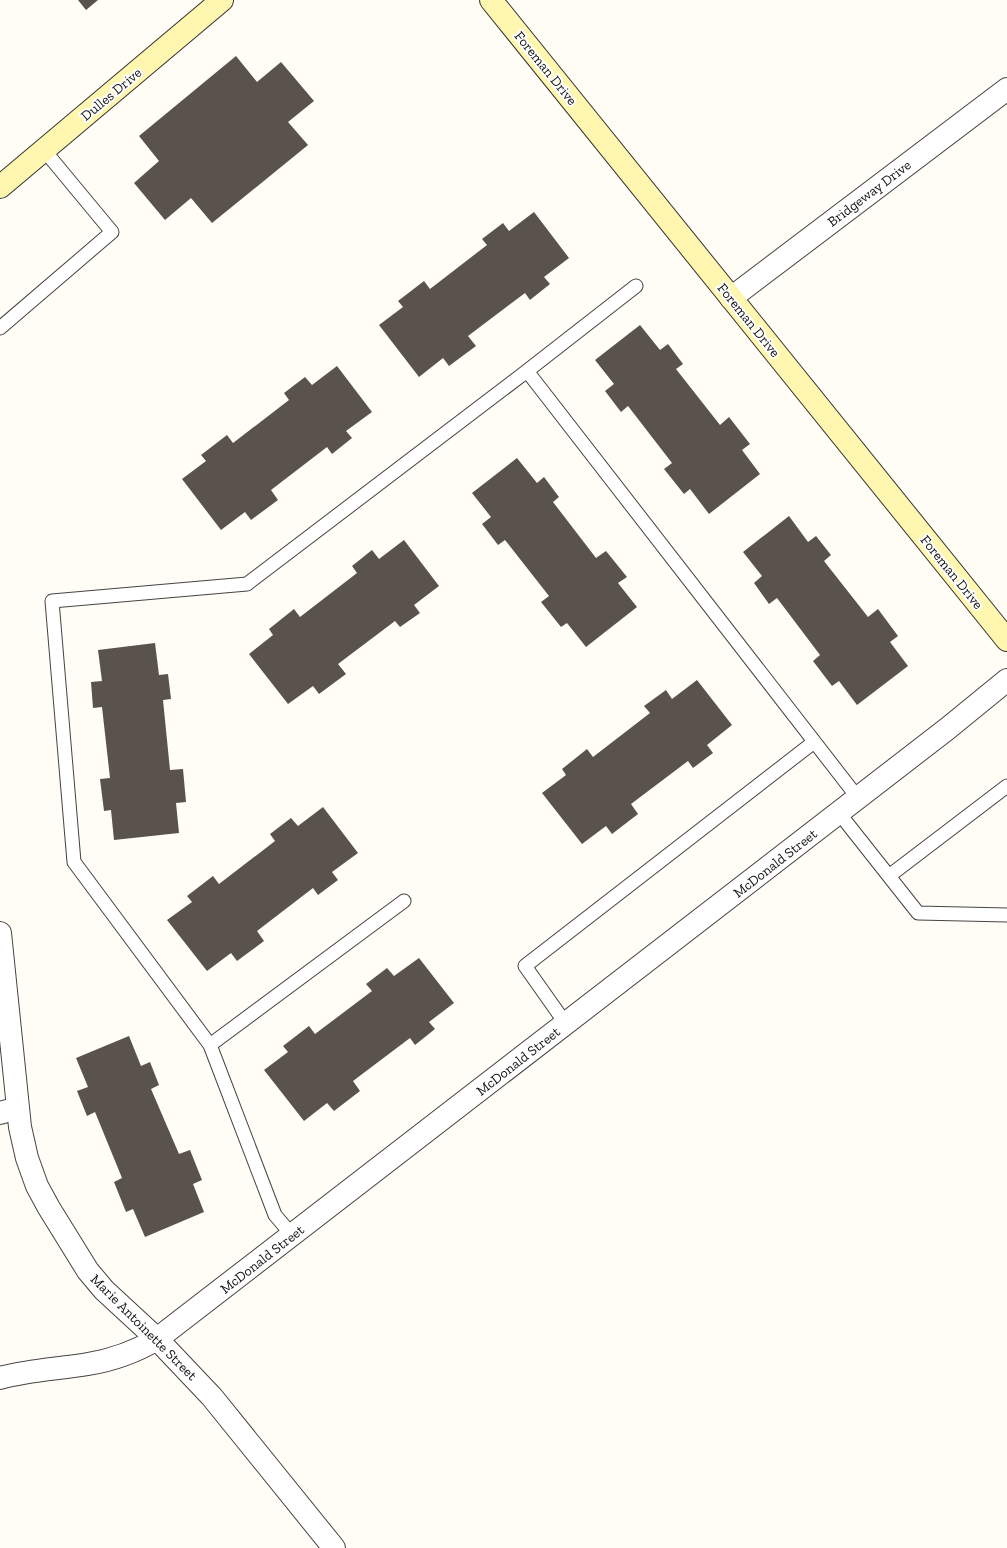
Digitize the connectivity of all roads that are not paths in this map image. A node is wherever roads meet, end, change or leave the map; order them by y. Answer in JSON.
{"nodes":[{"id":1,"x":222,"y":0,"type":"edge"},
{"id":2,"x":491,"y":0,"type":"edge"},
{"id":3,"x":1007,"y":89,"type":"edge"},
{"id":4,"x":44,"y":150,"type":"junction"},
{"id":5,"x":0,"y":187,"type":"edge"},
{"id":6,"x":636,"y":286,"type":"dead end"},
{"id":7,"x":731,"y":298,"type":"junction"},
{"id":8,"x":0,"y":328,"type":"edge"},
{"id":9,"x":527,"y":371,"type":"junction"},
{"id":10,"x":1007,"y":640,"type":"edge"},
{"id":11,"x":1007,"y":680,"type":"edge"},
{"id":12,"x":814,"y":742,"type":"junction"},
{"id":13,"x":1007,"y":786,"type":"edge"},
{"id":14,"x":858,"y":798,"type":"junction"},
{"id":15,"x":839,"y":813,"type":"junction"},
{"id":16,"x":889,"y":876,"type":"junction"},
{"id":17,"x":404,"y":901,"type":"dead end"},
{"id":18,"x":1007,"y":915,"type":"edge"},
{"id":19,"x":0,"y":933,"type":"edge"},
{"id":20,"x":566,"y":1024,"type":"junction"},
{"id":21,"x":210,"y":1045,"type":"junction"},
{"id":22,"x":9,"y":1110,"type":"edge"},
{"id":23,"x":292,"y":1235,"type":"junction"},
{"id":24,"x":157,"y":1339,"type":"junction"},
{"id":25,"x":0,"y":1378,"type":"edge"},
{"id":26,"x":334,"y":1548,"type":"edge"}],
"edges":[{"from":1,"to":4,"type":"street","name":"Dulles Drive"},
{"from":2,"to":7,"type":"street","name":"Foreman Drive"},
{"from":3,"to":7,"type":"street","name":"Bridgeway Drive"},
{"from":4,"to":5,"type":"street","name":"Dulles Drive"},
{"from":4,"to":8,"type":"lane"},
{"from":6,"to":9,"type":"lane"},
{"from":7,"to":10,"type":"street","name":"Foreman Drive"},
{"from":9,"to":12,"type":"lane"},
{"from":9,"to":21,"type":"lane"},
{"from":11,"to":14,"type":"street","name":"McDonald Street"},
{"from":12,"to":14,"type":"lane"},
{"from":12,"to":20,"type":"lane"},
{"from":13,"to":16,"type":"lane"},
{"from":14,"to":15,"type":"street","name":"McDonald Street"},
{"from":15,"to":16,"type":"lane"},
{"from":15,"to":20,"type":"street","name":"McDonald Street"},
{"from":16,"to":18,"type":"lane"},
{"from":17,"to":21,"type":"lane"},
{"from":19,"to":22,"type":"street","name":"Marie Antoinette Street"},
{"from":20,"to":23,"type":"street","name":"McDonald Street"},
{"from":21,"to":23,"type":"lane"},
{"from":22,"to":24,"type":"street","name":"Marie Antoinette Street"},
{"from":23,"to":24,"type":"street","name":"McDonald Street"},
{"from":24,"to":25,"type":"street","name":"McDonald Street"},
{"from":24,"to":26,"type":"street","name":"Marie Antoinette Street"}]}
